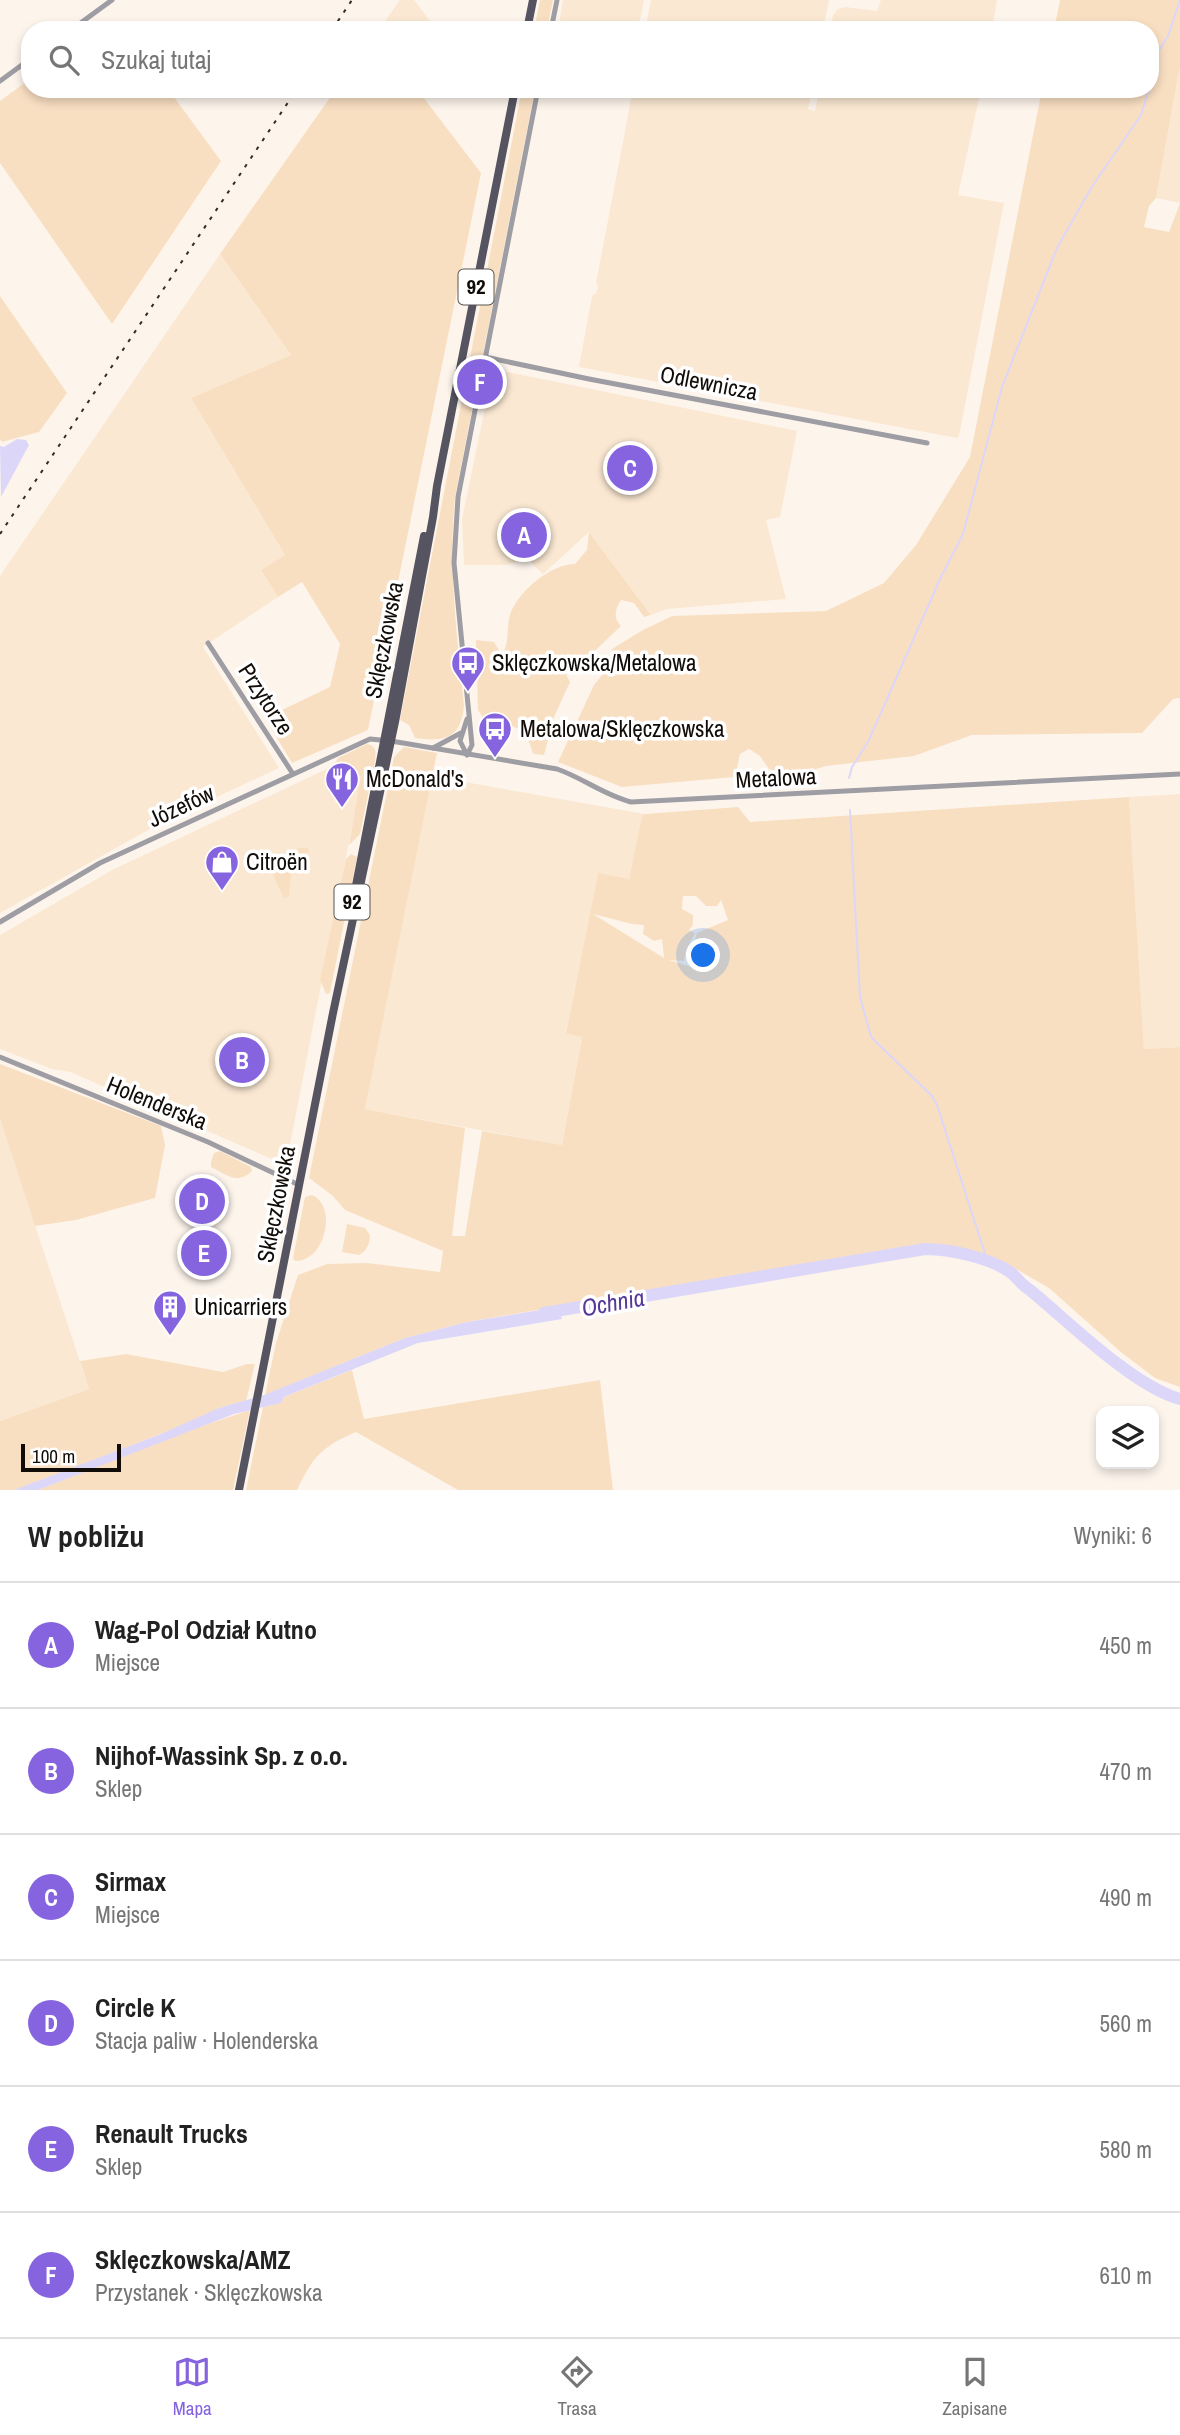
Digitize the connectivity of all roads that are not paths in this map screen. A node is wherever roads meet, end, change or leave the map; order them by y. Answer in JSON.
{"nodes":[{"id":1,"x":112,"y":0,"type":"edge"},
{"id":2,"x":533,"y":0,"type":"edge"},
{"id":3,"x":557,"y":0,"type":"edge"},
{"id":4,"x":83,"y":21,"type":"edge"},
{"id":5,"x":529,"y":21,"type":"edge"},
{"id":6,"x":553,"y":21,"type":"edge"},
{"id":7,"x":21,"y":66,"type":"edge"},
{"id":8,"x":0,"y":81,"type":"edge"},
{"id":9,"x":513,"y":98,"type":"edge"},
{"id":10,"x":536,"y":98,"type":"edge"},
{"id":11,"x":485,"y":357,"type":"junction"},
{"id":12,"x":927,"y":443,"type":"dead end"},
{"id":13,"x":208,"y":643,"type":"dead end"},
{"id":14,"x":468,"y":716,"type":"junction"},
{"id":15,"x":461,"y":733,"type":"junction"},
{"id":16,"x":387,"y":740,"type":"junction"},
{"id":17,"x":433,"y":748,"type":"junction"},
{"id":18,"x":467,"y":755,"type":"junction"},
{"id":19,"x":293,"y":774,"type":"junction"},
{"id":20,"x":1180,"y":774,"type":"edge"},
{"id":21,"x":0,"y":922,"type":"edge"},
{"id":22,"x":0,"y":1057,"type":"edge"},
{"id":23,"x":299,"y":1185,"type":"junction"},
{"id":24,"x":240,"y":1489,"type":"edge"}],
"edges":[{"from":1,"to":4,"type":"street"},
{"from":2,"to":5,"type":"main road"},
{"from":3,"to":6,"type":"street"},
{"from":7,"to":8,"type":"street"},
{"from":9,"to":16,"type":"main road","name":"Sklęczkowska","number":"92"},
{"from":10,"to":11,"type":"street"},
{"from":11,"to":12,"type":"street","name":"Odlewnicza"},
{"from":11,"to":14,"type":"street"},
{"from":13,"to":19,"type":"street","name":"Przytorze"},
{"from":14,"to":15,"type":"street"},
{"from":14,"to":18,"type":"street"},
{"from":15,"to":17,"type":"street"},
{"from":15,"to":18,"type":"street"},
{"from":16,"to":17,"type":"street","name":"Metalowa"},
{"from":16,"to":19,"type":"street","name":"Józefów"},
{"from":16,"to":23,"type":"main road","name":"Sklęczkowska","number":"92"},
{"from":17,"to":18,"type":"street","name":"Metalowa"},
{"from":18,"to":20,"type":"street","name":"Metalowa"},
{"from":19,"to":21,"type":"street","name":"Józefów"},
{"from":22,"to":23,"type":"street","name":"Holenderska"},
{"from":23,"to":24,"type":"main road","name":"Sklęczkowska","number":"92"}]}
